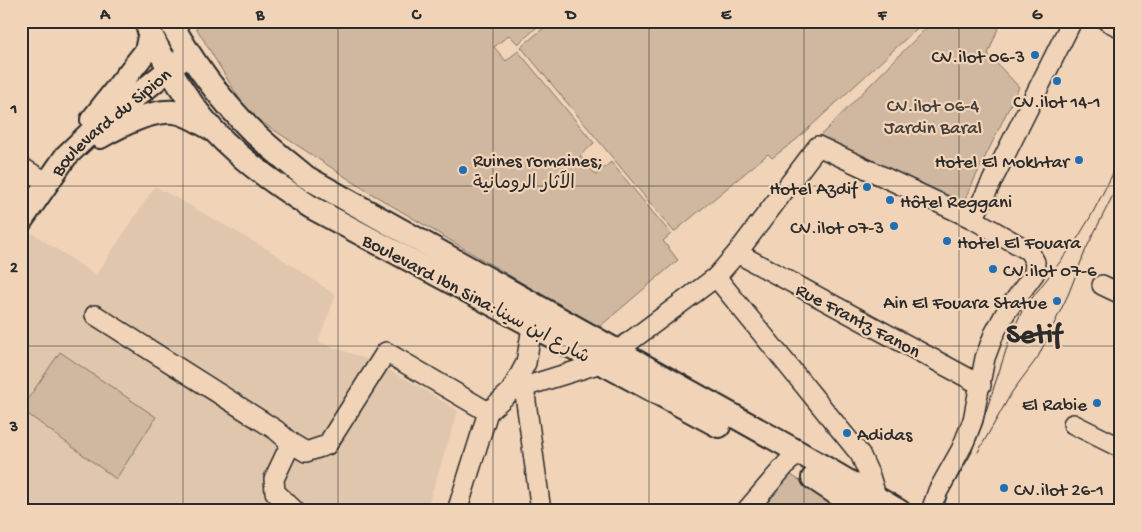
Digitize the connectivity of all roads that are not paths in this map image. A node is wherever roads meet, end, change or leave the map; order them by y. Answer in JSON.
{"nodes":[{"id":1,"x":170,"y":21,"type":"edge"},
{"id":2,"x":1072,"y":21,"type":"edge"},
{"id":3,"x":1107,"y":21,"type":"edge"},
{"id":4,"x":148,"y":27,"type":"edge"},
{"id":5,"x":1121,"y":28,"type":"edge"},
{"id":6,"x":190,"y":54,"type":"junction"},
{"id":7,"x":169,"y":68,"type":"junction"},
{"id":8,"x":218,"y":133,"type":"junction"},
{"id":9,"x":66,"y":156,"type":"junction"},
{"id":10,"x":21,"y":167,"type":"edge"},
{"id":11,"x":48,"y":183,"type":"junction"},
{"id":12,"x":973,"y":219,"type":"junction"},
{"id":13,"x":21,"y":221,"type":"edge"},
{"id":14,"x":737,"y":252,"type":"junction"},
{"id":15,"x":716,"y":278,"type":"junction"},
{"id":16,"x":1102,"y":285,"type":"dead end"},
{"id":17,"x":1121,"y":294,"type":"edge"},
{"id":18,"x":95,"y":315,"type":"dead end"},
{"id":19,"x":532,"y":327,"type":"junction"},
{"id":20,"x":615,"y":357,"type":"junction"},
{"id":21,"x":981,"y":384,"type":"junction"},
{"id":22,"x":518,"y":389,"type":"junction"},
{"id":23,"x":488,"y":412,"type":"junction"},
{"id":24,"x":1073,"y":424,"type":"dead end"},
{"id":25,"x":291,"y":443,"type":"junction"},
{"id":26,"x":1121,"y":448,"type":"edge"},
{"id":27,"x":794,"y":458,"type":"junction"},
{"id":28,"x":870,"y":505,"type":"edge"},
{"id":29,"x":295,"y":511,"type":"edge"},
{"id":30,"x":457,"y":511,"type":"edge"},
{"id":31,"x":541,"y":511,"type":"edge"},
{"id":32,"x":746,"y":511,"type":"edge"},
{"id":33,"x":898,"y":511,"type":"edge"},
{"id":34,"x":931,"y":511,"type":"edge"}],
"edges":[{"from":1,"to":6,"type":"main road"},
{"from":2,"to":12,"type":"street"},
{"from":3,"to":5,"type":"street"},
{"from":4,"to":7,"type":"main road","name":"Boulevard Ibn Sina:شارع ابن سينا"},
{"from":4,"to":9,"type":"main road"},
{"from":6,"to":7,"type":"main road","name":"Boulevard du Sipion"},
{"from":6,"to":20,"type":"main road"},
{"from":7,"to":8,"type":"main road","name":"Boulevard Ibn Sina:شارع ابن سينا"},
{"from":7,"to":9,"type":"main road","name":"Boulevard du Sipion"},
{"from":8,"to":9,"type":"main road"},
{"from":8,"to":19,"type":"main road","name":"Boulevard Ibn Sina:شارع ابن سينا"},
{"from":9,"to":11,"type":"main road","name":"Boulevard du Sipion"},
{"from":10,"to":11,"type":"street"},
{"from":11,"to":13,"type":"main road","name":"Boulevard du Sipion"},
{"from":12,"to":14,"type":"street"},
{"from":12,"to":21,"type":"street"},
{"from":14,"to":15,"type":"street"},
{"from":14,"to":21,"type":"street","name":"Rue Frantz Fanon"},
{"from":15,"to":20,"type":"street"},
{"from":15,"to":28,"type":"street"},
{"from":16,"to":17,"type":"street"},
{"from":18,"to":25,"type":"street"},
{"from":19,"to":20,"type":"main road","name":"Boulevard Ibn Sina:شارع ابن سينا"},
{"from":19,"to":22,"type":"street"},
{"from":20,"to":22,"type":"street"},
{"from":20,"to":27,"type":"main road","name":"Boulevard Ibn Sina:شارع ابن سينا"},
{"from":21,"to":34,"type":"street"},
{"from":22,"to":23,"type":"street"},
{"from":22,"to":31,"type":"street"},
{"from":23,"to":25,"type":"street"},
{"from":23,"to":30,"type":"street"},
{"from":24,"to":26,"type":"street"},
{"from":25,"to":29,"type":"street"},
{"from":27,"to":28,"type":"main road","name":"Boulevard Ibn Sina:شارع ابن سينا"},
{"from":27,"to":32,"type":"street"},
{"from":28,"to":33,"type":"main road","name":"Boulevard Ibn Sina:شارع ابن سينا"}]}
